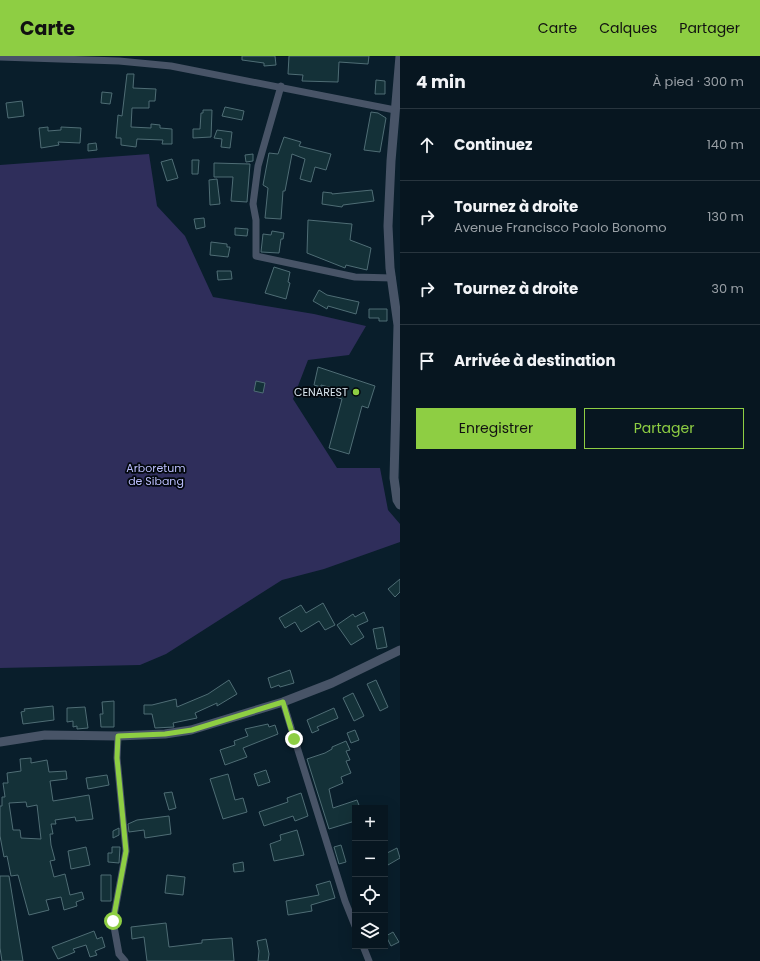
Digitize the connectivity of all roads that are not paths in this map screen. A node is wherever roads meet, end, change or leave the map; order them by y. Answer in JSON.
{"nodes":[{"id":1,"x":18,"y":56,"type":"edge"},
{"id":2,"x":400,"y":56,"type":"edge"},
{"id":3,"x":0,"y":57,"type":"edge"},
{"id":4,"x":119,"y":59,"type":"edge"},
{"id":5,"x":281,"y":86,"type":"junction"},
{"id":6,"x":395,"y":110,"type":"junction"},
{"id":7,"x":392,"y":278,"type":"junction"},
{"id":8,"x":400,"y":505,"type":"edge"},
{"id":9,"x":400,"y":650,"type":"edge"},
{"id":10,"x":283,"y":702,"type":"junction"},
{"id":11,"x":118,"y":736,"type":"junction"},
{"id":12,"x":0,"y":742,"type":"edge"},
{"id":13,"x":352,"y":918,"type":"edge"},
{"id":14,"x":364,"y":949,"type":"edge"},
{"id":15,"x":125,"y":961,"type":"edge"},
{"id":16,"x":369,"y":961,"type":"edge"}],
"edges":[{"from":1,"to":3,"type":"street"},
{"from":1,"to":4,"type":"street"},
{"from":2,"to":6,"type":"street"},
{"from":4,"to":5,"type":"street"},
{"from":5,"to":6,"type":"street"},
{"from":5,"to":7,"type":"street"},
{"from":6,"to":7,"type":"street"},
{"from":7,"to":8,"type":"street"},
{"from":9,"to":10,"type":"street"},
{"from":10,"to":11,"type":"street"},
{"from":10,"to":13,"type":"street"},
{"from":11,"to":12,"type":"street"},
{"from":11,"to":15,"type":"street"},
{"from":14,"to":16,"type":"street"}]}
